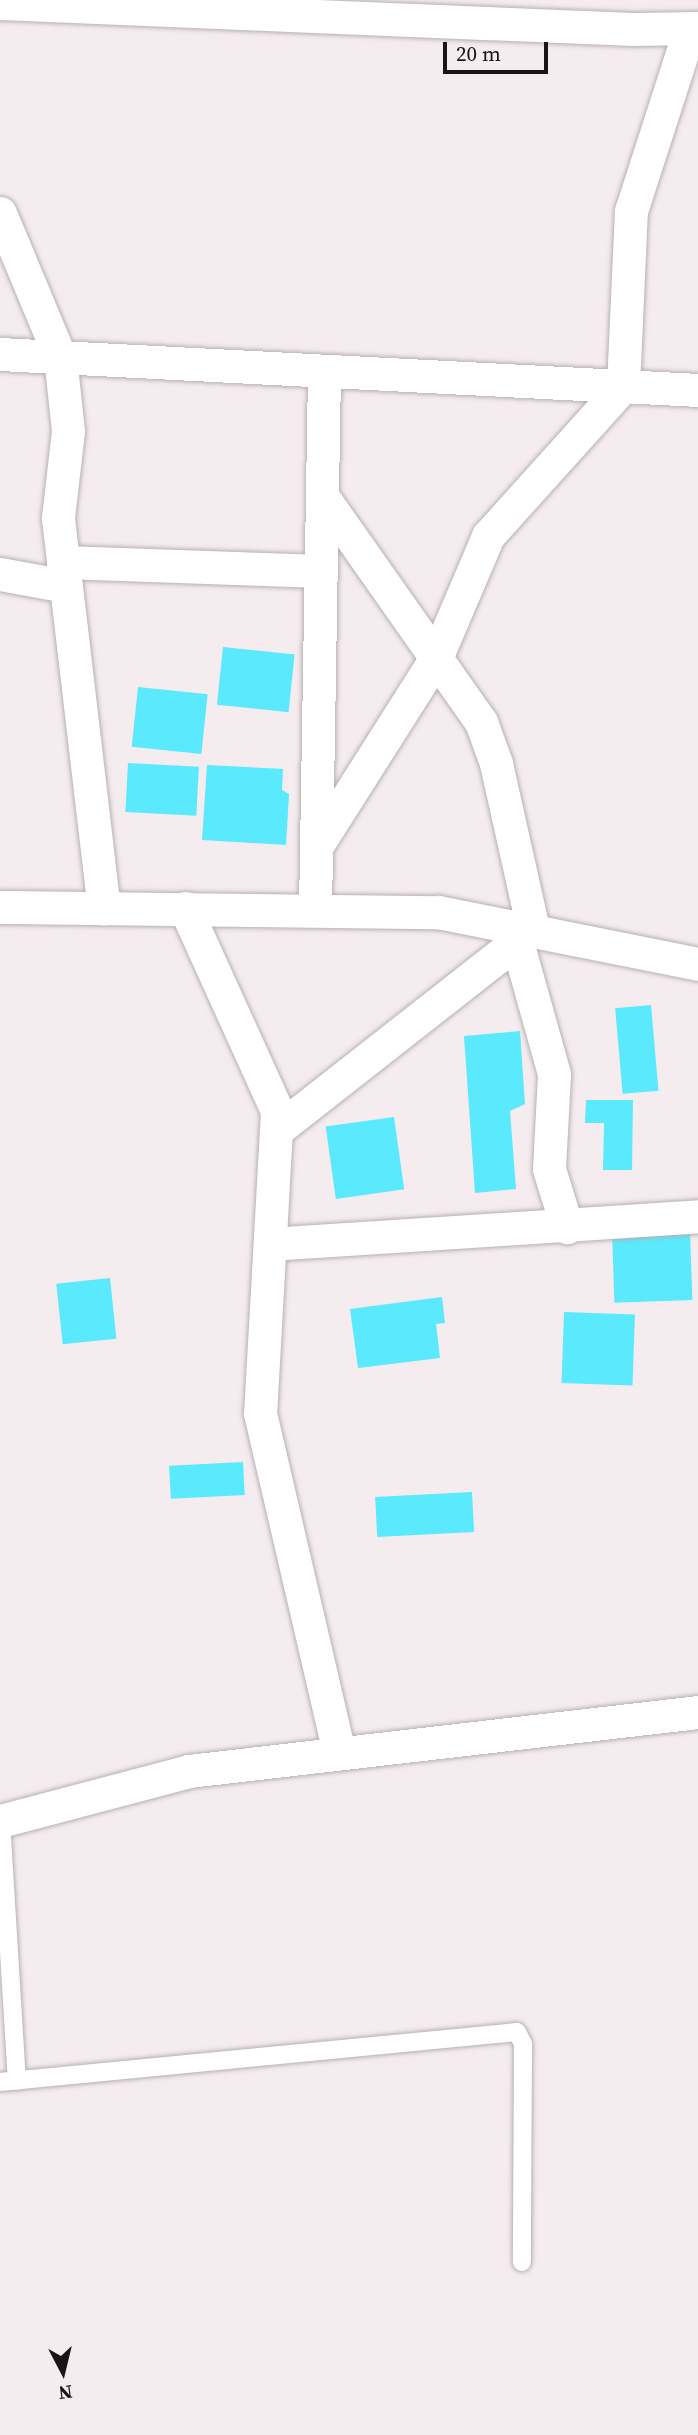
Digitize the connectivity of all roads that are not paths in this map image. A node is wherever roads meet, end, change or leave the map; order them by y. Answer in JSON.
{"nodes":[{"id":1,"x":0,"y":4,"type":"edge"},
{"id":2,"x":694,"y":28,"type":"edge"},
{"id":3,"x":0,"y":213,"type":"edge"},
{"id":4,"x":0,"y":354,"type":"edge"},
{"id":5,"x":60,"y":357,"type":"junction"},
{"id":6,"x":324,"y":372,"type":"junction"},
{"id":7,"x":623,"y":386,"type":"junction"},
{"id":8,"x":698,"y":390,"type":"edge"},
{"id":9,"x":322,"y":496,"type":"junction"},
{"id":10,"x":321,"y":570,"type":"junction"},
{"id":11,"x":0,"y":574,"type":"edge"},
{"id":12,"x":65,"y":574,"type":"junction"},
{"id":13,"x":436,"y":658,"type":"junction"},
{"id":14,"x":316,"y":847,"type":"junction"},
{"id":15,"x":0,"y":907,"type":"edge"},
{"id":16,"x":104,"y":908,"type":"junction"},
{"id":17,"x":185,"y":908,"type":"junction"},
{"id":18,"x":315,"y":910,"type":"junction"},
{"id":19,"x":524,"y":936,"type":"junction"},
{"id":20,"x":698,"y":964,"type":"edge"},
{"id":21,"x":278,"y":1129,"type":"junction"},
{"id":22,"x":698,"y":1216,"type":"edge"},
{"id":23,"x":567,"y":1227,"type":"junction"},
{"id":24,"x":270,"y":1244,"type":"junction"},
{"id":25,"x":698,"y":1712,"type":"edge"},
{"id":26,"x":339,"y":1753,"type":"junction"},
{"id":27,"x":1,"y":1821,"type":"edge"},
{"id":28,"x":8,"y":2081,"type":"edge"},
{"id":29,"x":522,"y":2262,"type":"dead end"}],
"edges":[{"from":1,"to":2,"type":"street"},
{"from":2,"to":7,"type":"street"},
{"from":3,"to":5,"type":"street"},
{"from":4,"to":5,"type":"street"},
{"from":5,"to":6,"type":"street"},
{"from":5,"to":12,"type":"street"},
{"from":6,"to":7,"type":"street"},
{"from":6,"to":9,"type":"street"},
{"from":7,"to":8,"type":"street"},
{"from":7,"to":13,"type":"street"},
{"from":9,"to":10,"type":"street"},
{"from":9,"to":13,"type":"street"},
{"from":10,"to":12,"type":"street"},
{"from":10,"to":14,"type":"street"},
{"from":11,"to":12,"type":"street"},
{"from":12,"to":16,"type":"street"},
{"from":13,"to":14,"type":"street"},
{"from":13,"to":19,"type":"street"},
{"from":14,"to":18,"type":"street"},
{"from":15,"to":16,"type":"street"},
{"from":16,"to":17,"type":"street"},
{"from":17,"to":18,"type":"street"},
{"from":17,"to":21,"type":"street"},
{"from":18,"to":19,"type":"street"},
{"from":19,"to":20,"type":"street"},
{"from":19,"to":21,"type":"street"},
{"from":19,"to":23,"type":"street"},
{"from":21,"to":24,"type":"street"},
{"from":22,"to":23,"type":"street"},
{"from":23,"to":24,"type":"street"},
{"from":24,"to":26,"type":"street"},
{"from":25,"to":26,"type":"street"},
{"from":26,"to":27,"type":"street"},
{"from":27,"to":28,"type":"lane"},
{"from":28,"to":29,"type":"lane"}]}
